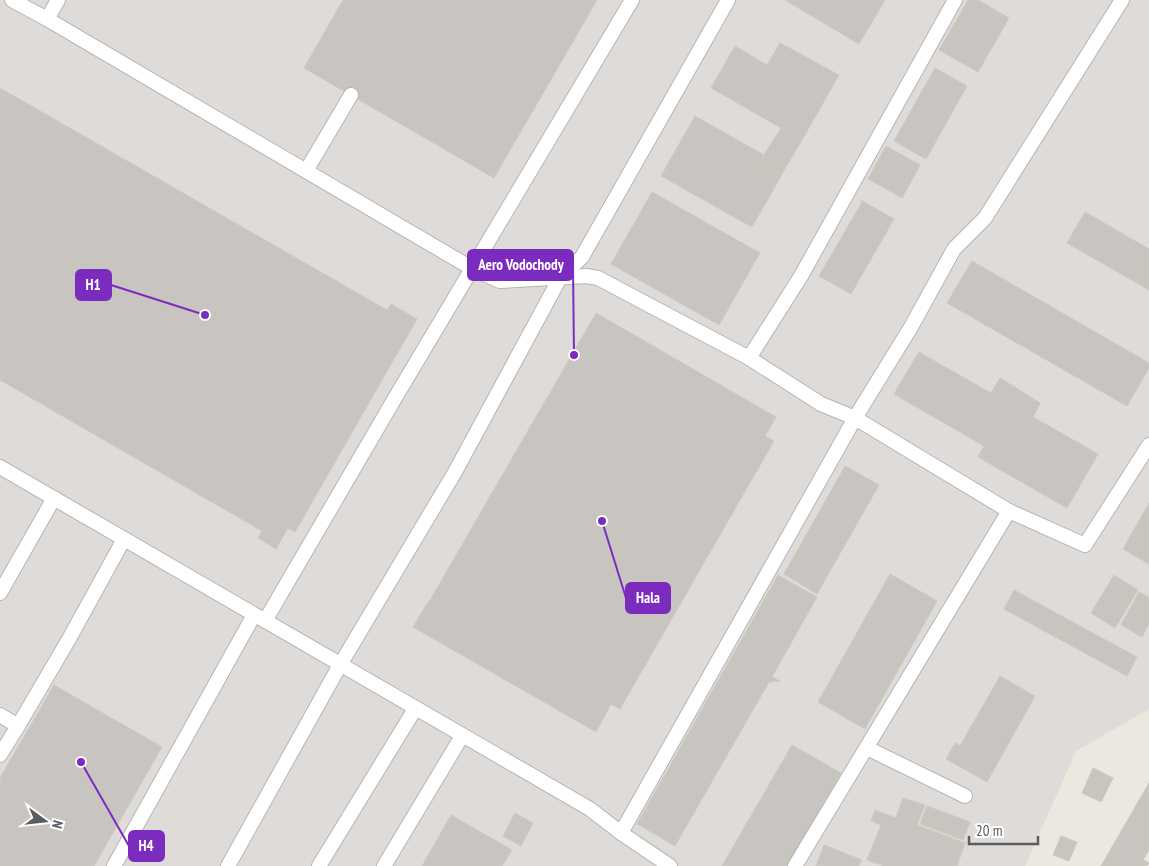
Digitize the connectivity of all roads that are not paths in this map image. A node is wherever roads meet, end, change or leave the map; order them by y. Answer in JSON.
{"nodes":[{"id":1,"x":12,"y":0,"type":"edge"},
{"id":2,"x":58,"y":0,"type":"edge"},
{"id":3,"x":632,"y":0,"type":"edge"},
{"id":4,"x":728,"y":0,"type":"edge"},
{"id":5,"x":955,"y":0,"type":"edge"},
{"id":6,"x":1122,"y":0,"type":"edge"},
{"id":7,"x":47,"y":19,"type":"junction"},
{"id":8,"x":351,"y":95,"type":"dead end"},
{"id":9,"x":306,"y":171,"type":"junction"},
{"id":10,"x":473,"y":269,"type":"junction"},
{"id":11,"x":560,"y":278,"type":"junction"},
{"id":12,"x":749,"y":358,"type":"junction"},
{"id":13,"x":855,"y":418,"type":"junction"},
{"id":14,"x":1149,"y":445,"type":"edge"},
{"id":15,"x":0,"y":467,"type":"edge"},
{"id":16,"x":54,"y":498,"type":"junction"},
{"id":17,"x":1009,"y":511,"type":"junction"},
{"id":18,"x":124,"y":539,"type":"junction"},
{"id":19,"x":0,"y":593,"type":"edge"},
{"id":20,"x":259,"y":618,"type":"junction"},
{"id":21,"x":340,"y":665,"type":"junction"},
{"id":22,"x":415,"y":709,"type":"junction"},
{"id":23,"x":0,"y":715,"type":"edge"},
{"id":24,"x":18,"y":726,"type":"junction"},
{"id":25,"x":462,"y":736,"type":"junction"},
{"id":26,"x":866,"y":748,"type":"junction"},
{"id":27,"x":0,"y":755,"type":"edge"},
{"id":28,"x":966,"y":796,"type":"dead end"},
{"id":29,"x":621,"y":833,"type":"junction"},
{"id":30,"x":114,"y":866,"type":"edge"},
{"id":31,"x":228,"y":866,"type":"edge"},
{"id":32,"x":319,"y":866,"type":"edge"},
{"id":33,"x":384,"y":866,"type":"edge"},
{"id":34,"x":670,"y":866,"type":"edge"},
{"id":35,"x":795,"y":866,"type":"edge"}],
"edges":[{"from":1,"to":7,"type":"lane"},
{"from":2,"to":7,"type":"lane"},
{"from":3,"to":10,"type":"lane"},
{"from":4,"to":11,"type":"lane"},
{"from":5,"to":12,"type":"lane"},
{"from":6,"to":13,"type":"lane"},
{"from":7,"to":9,"type":"lane"},
{"from":8,"to":9,"type":"lane"},
{"from":9,"to":10,"type":"lane"},
{"from":10,"to":11,"type":"lane"},
{"from":10,"to":20,"type":"lane"},
{"from":11,"to":12,"type":"lane"},
{"from":11,"to":21,"type":"lane"},
{"from":12,"to":13,"type":"lane"},
{"from":13,"to":17,"type":"lane"},
{"from":13,"to":29,"type":"lane"},
{"from":14,"to":17,"type":"lane"},
{"from":15,"to":16,"type":"lane"},
{"from":16,"to":18,"type":"lane"},
{"from":16,"to":19,"type":"lane"},
{"from":17,"to":26,"type":"lane"},
{"from":18,"to":20,"type":"lane"},
{"from":18,"to":24,"type":"lane"},
{"from":20,"to":21,"type":"lane"},
{"from":20,"to":30,"type":"lane"},
{"from":21,"to":22,"type":"lane"},
{"from":21,"to":31,"type":"lane"},
{"from":22,"to":25,"type":"lane"},
{"from":22,"to":32,"type":"lane"},
{"from":23,"to":24,"type":"lane"},
{"from":24,"to":27,"type":"lane"},
{"from":25,"to":29,"type":"lane"},
{"from":25,"to":33,"type":"lane"},
{"from":26,"to":28,"type":"lane"},
{"from":26,"to":35,"type":"lane"},
{"from":29,"to":34,"type":"lane"}]}
